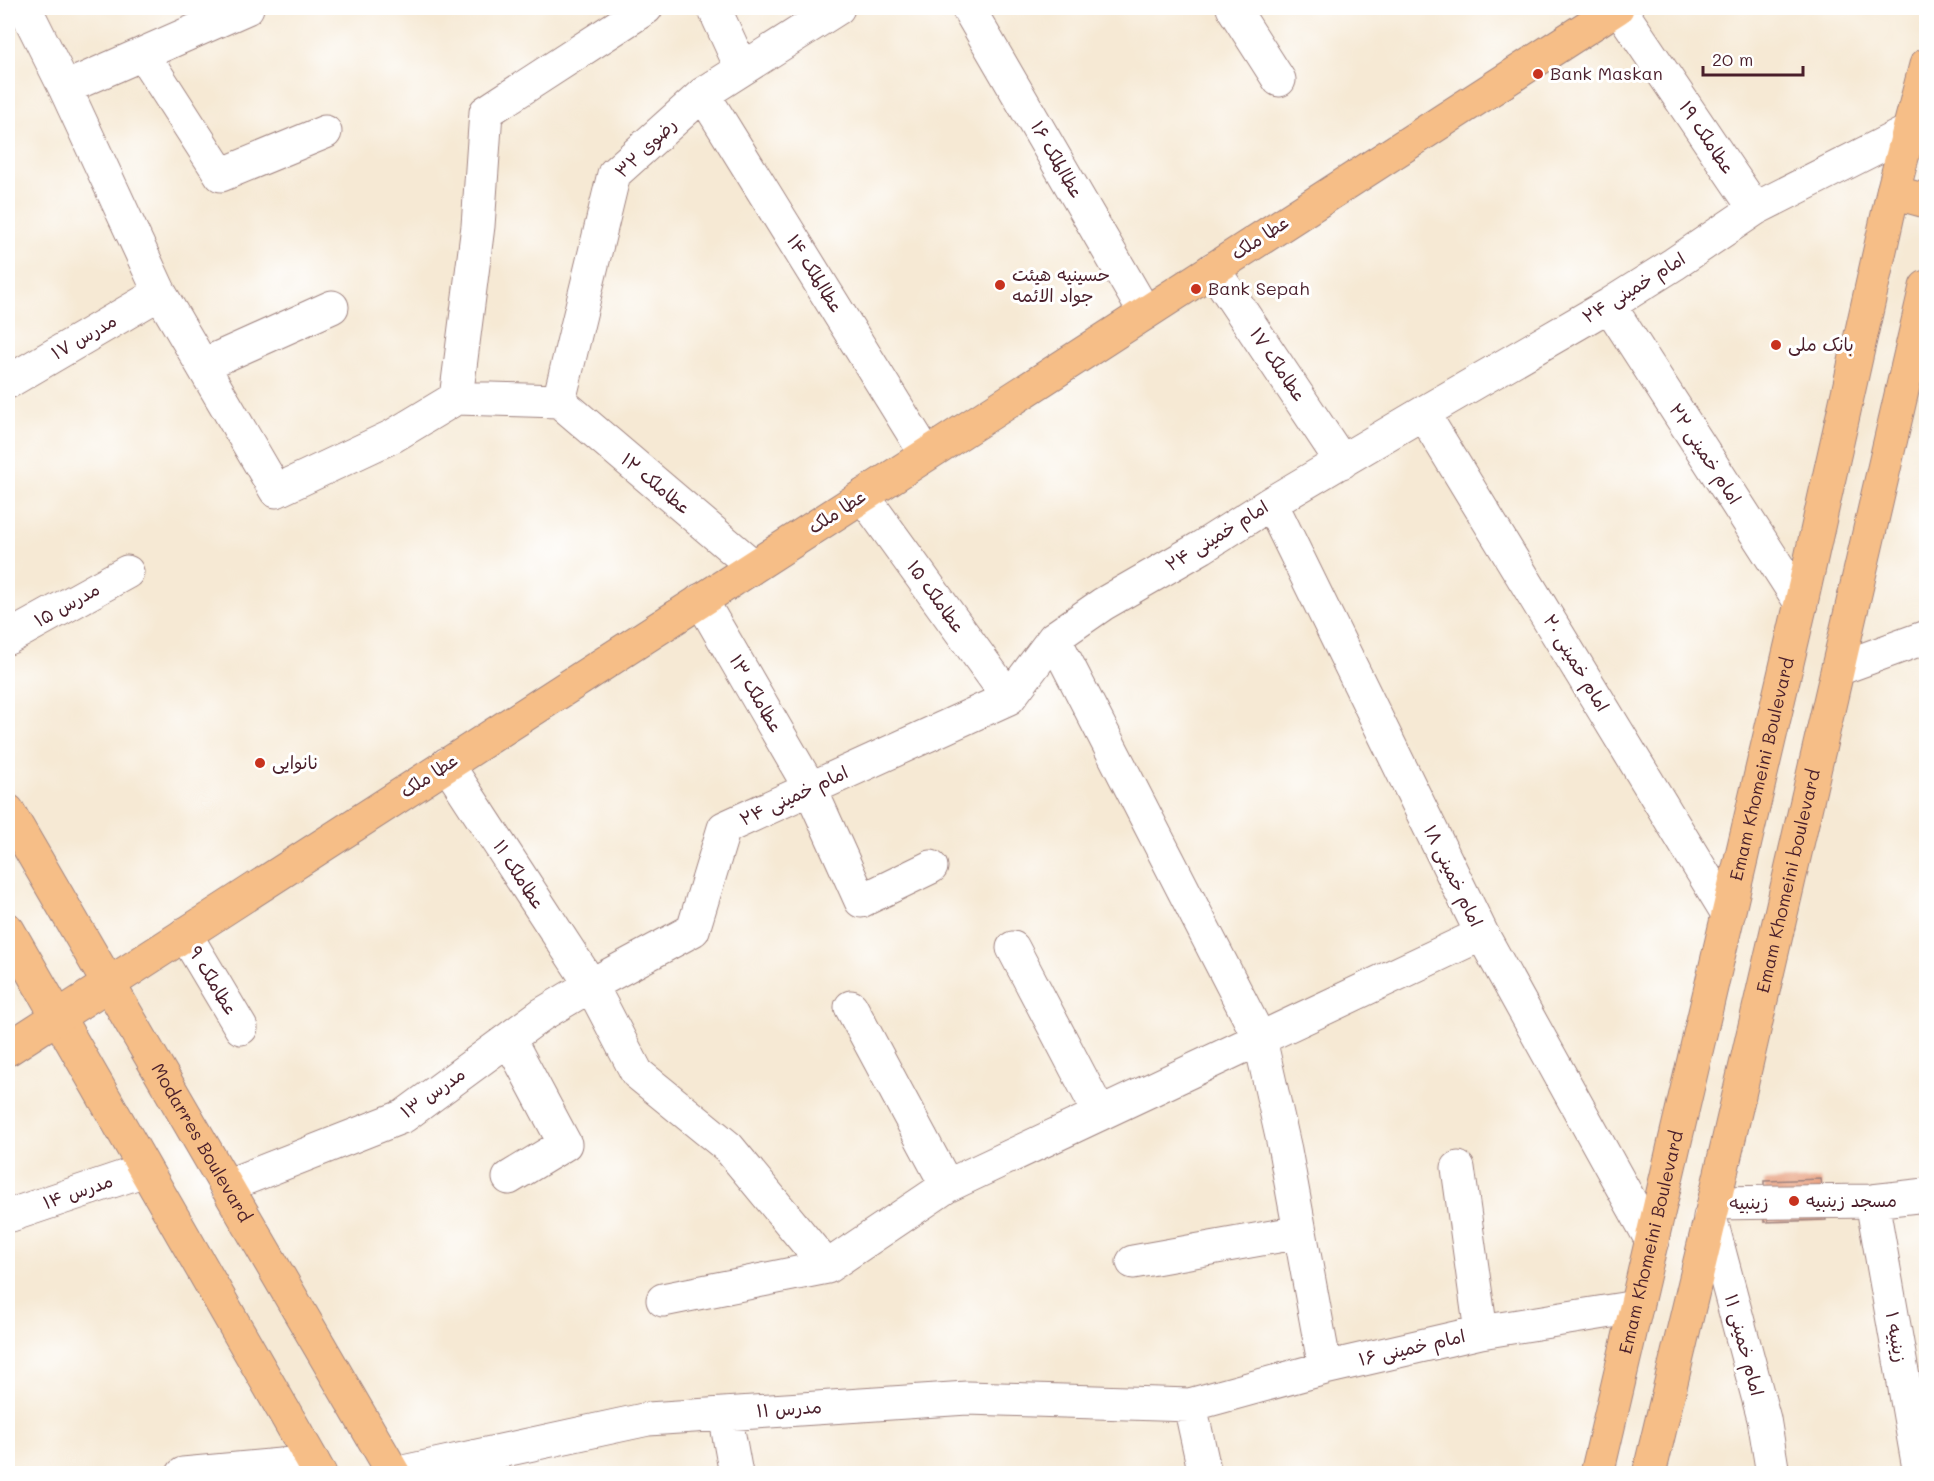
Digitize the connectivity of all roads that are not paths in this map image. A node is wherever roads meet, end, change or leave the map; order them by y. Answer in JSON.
{"nodes":[{"id":1,"x":25,"y":8,"type":"edge"},
{"id":2,"x":247,"y":8,"type":"edge"},
{"id":3,"x":646,"y":8,"type":"edge"},
{"id":4,"x":714,"y":8,"type":"edge"},
{"id":5,"x":838,"y":8,"type":"edge"},
{"id":6,"x":968,"y":8,"type":"edge"},
{"id":7,"x":1233,"y":8,"type":"edge"},
{"id":8,"x":1618,"y":8,"type":"edge"},
{"id":9,"x":143,"y":54,"type":"junction"},
{"id":10,"x":1926,"y":64,"type":"edge"},
{"id":11,"x":742,"y":69,"type":"junction"},
{"id":12,"x":1279,"y":80,"type":"dead end"},
{"id":13,"x":65,"y":88,"type":"junction"},
{"id":14,"x":703,"y":94,"type":"junction"},
{"id":15,"x":1909,"y":131,"type":"junction"},
{"id":16,"x":325,"y":132,"type":"dead end"},
{"id":17,"x":1893,"y":192,"type":"junction"},
{"id":18,"x":1926,"y":201,"type":"edge"},
{"id":19,"x":1755,"y":208,"type":"junction"},
{"id":20,"x":1213,"y":269,"type":"junction"},
{"id":21,"x":1926,"y":287,"type":"edge"},
{"id":22,"x":160,"y":293,"type":"junction"},
{"id":23,"x":1609,"y":305,"type":"junction"},
{"id":24,"x":332,"y":307,"type":"dead end"},
{"id":25,"x":1145,"y":313,"type":"junction"},
{"id":26,"x":203,"y":365,"type":"junction"},
{"id":27,"x":8,"y":382,"type":"edge"},
{"id":28,"x":456,"y":398,"type":"junction"},
{"id":29,"x":559,"y":401,"type":"junction"},
{"id":30,"x":1423,"y":413,"type":"junction"},
{"id":31,"x":926,"y":454,"type":"junction"},
{"id":32,"x":1342,"y":462,"type":"junction"},
{"id":33,"x":863,"y":495,"type":"junction"},
{"id":34,"x":1270,"y":503,"type":"junction"},
{"id":35,"x":753,"y":566,"type":"junction"},
{"id":36,"x":128,"y":572,"type":"dead end"},
{"id":37,"x":701,"y":600,"type":"junction"},
{"id":38,"x":1801,"y":603,"type":"junction"},
{"id":39,"x":1926,"y":637,"type":"edge"},
{"id":40,"x":8,"y":638,"type":"edge"},
{"id":41,"x":1054,"y":638,"type":"junction"},
{"id":42,"x":1838,"y":669,"type":"junction"},
{"id":43,"x":1009,"y":698,"type":"junction"},
{"id":44,"x":447,"y":764,"type":"junction"},
{"id":45,"x":810,"y":788,"type":"junction"},
{"id":46,"x":8,"y":812,"type":"edge"},
{"id":47,"x":931,"y":867,"type":"dead end"},
{"id":48,"x":1728,"y":914,"type":"junction"},
{"id":49,"x":8,"y":930,"type":"edge"},
{"id":50,"x":184,"y":934,"type":"junction"},
{"id":51,"x":1482,"y":934,"type":"junction"},
{"id":52,"x":1013,"y":948,"type":"dead end"},
{"id":53,"x":108,"y":983,"type":"junction"},
{"id":54,"x":591,"y":985,"type":"junction"},
{"id":55,"x":851,"y":1007,"type":"dead end"},
{"id":56,"x":57,"y":1016,"type":"junction"},
{"id":57,"x":241,"y":1028,"type":"dead end"},
{"id":58,"x":508,"y":1039,"type":"junction"},
{"id":59,"x":1260,"y":1039,"type":"junction"},
{"id":60,"x":8,"y":1049,"type":"edge"},
{"id":61,"x":1100,"y":1114,"type":"junction"},
{"id":62,"x":1458,"y":1168,"type":"dead end"},
{"id":63,"x":145,"y":1170,"type":"junction"},
{"id":64,"x":509,"y":1178,"type":"dead end"},
{"id":65,"x":226,"y":1186,"type":"junction"},
{"id":66,"x":947,"y":1186,"type":"junction"},
{"id":67,"x":1926,"y":1195,"type":"edge"},
{"id":68,"x":1872,"y":1201,"type":"junction"},
{"id":69,"x":1712,"y":1210,"type":"junction"},
{"id":70,"x":11,"y":1215,"type":"dead end"},
{"id":71,"x":1300,"y":1232,"type":"junction"},
{"id":72,"x":1652,"y":1241,"type":"junction"},
{"id":73,"x":1133,"y":1262,"type":"dead end"},
{"id":74,"x":827,"y":1267,"type":"junction"},
{"id":75,"x":663,"y":1300,"type":"dead end"},
{"id":76,"x":1636,"y":1307,"type":"junction"},
{"id":77,"x":1480,"y":1332,"type":"junction"},
{"id":78,"x":1325,"y":1368,"type":"junction"},
{"id":79,"x":1190,"y":1405,"type":"junction"},
{"id":80,"x":725,"y":1414,"type":"junction"},
{"id":81,"x":317,"y":1468,"type":"edge"},
{"id":82,"x":183,"y":1473,"type":"edge"},
{"id":83,"x":394,"y":1473,"type":"edge"},
{"id":84,"x":736,"y":1473,"type":"edge"},
{"id":85,"x":1205,"y":1473,"type":"edge"},
{"id":86,"x":1598,"y":1473,"type":"edge"},
{"id":87,"x":1649,"y":1473,"type":"edge"},
{"id":88,"x":1773,"y":1473,"type":"edge"},
{"id":89,"x":1920,"y":1473,"type":"edge"}],
"edges":[{"from":1,"to":13,"type":"street"},
{"from":2,"to":9,"type":"street"},
{"from":3,"to":28,"type":"street"},
{"from":4,"to":11,"type":"street"},
{"from":5,"to":11,"type":"street","name":"رضوی ۳۲"},
{"from":6,"to":25,"type":"street","name":"عطاالملک ۱۶"},
{"from":7,"to":12,"type":"street"},
{"from":8,"to":19,"type":"street","name":"عطاملک ۱۹"},
{"from":8,"to":20,"type":"main road","name":"عطا ملک"},
{"from":9,"to":13,"type":"street"},
{"from":9,"to":16,"type":"street"},
{"from":10,"to":15,"type":"main road","name":"Emam Khomeini Boulevard"},
{"from":11,"to":14,"type":"street","name":"رضوی ۳۲"},
{"from":13,"to":22,"type":"street"},
{"from":14,"to":29,"type":"street","name":"رضوی ۳۲"},
{"from":14,"to":31,"type":"street","name":"عطاالملک ۱۴"},
{"from":15,"to":17,"type":"main road","name":"Emam Khomeini Boulevard"},
{"from":15,"to":19,"type":"street","name":"امام خمینی ۲۴"},
{"from":17,"to":18,"type":"main road"},
{"from":17,"to":38,"type":"main road","name":"Emam Khomeini Boulevard"},
{"from":19,"to":23,"type":"street","name":"امام خمینی ۲۴"},
{"from":20,"to":25,"type":"main road","name":"عطا ملک"},
{"from":20,"to":32,"type":"street","name":"عطاملک ۱۷"},
{"from":21,"to":42,"type":"main road","name":"Emam Khomeini boulevard"},
{"from":22,"to":26,"type":"street"},
{"from":22,"to":27,"type":"street","name":"مدرس ۱۷"},
{"from":23,"to":30,"type":"street","name":"امام خمینی ۲۴"},
{"from":23,"to":38,"type":"street","name":"امام خمینی ۲۲"},
{"from":24,"to":26,"type":"street"},
{"from":25,"to":31,"type":"main road","name":"عطا ملک"},
{"from":26,"to":28,"type":"street"},
{"from":28,"to":29,"type":"street"},
{"from":29,"to":35,"type":"street","name":"عطاملک ۱۲"},
{"from":30,"to":32,"type":"street","name":"امام خمینی ۲۴"},
{"from":30,"to":48,"type":"street","name":"امام خمینی ۲۰"},
{"from":31,"to":33,"type":"main road","name":"عطا ملک"},
{"from":32,"to":34,"type":"street","name":"امام خمینی ۲۴"},
{"from":33,"to":35,"type":"main road","name":"عطا ملک"},
{"from":33,"to":43,"type":"street","name":"عطاملک ۱۵"},
{"from":34,"to":41,"type":"street","name":"امام خمینی ۲۴"},
{"from":34,"to":51,"type":"street","name":"امام خمینی ۱۸"},
{"from":35,"to":37,"type":"main road","name":"عطا ملک"},
{"from":36,"to":40,"type":"street","name":"مدرس ۱۵"},
{"from":37,"to":44,"type":"main road","name":"عطا ملک"},
{"from":37,"to":45,"type":"street","name":"عطاملک ۱۳"},
{"from":38,"to":48,"type":"main road","name":"Emam Khomeini Boulevard"},
{"from":39,"to":42,"type":"street"},
{"from":41,"to":43,"type":"street","name":"امام خمینی ۲۴"},
{"from":41,"to":59,"type":"street"},
{"from":42,"to":69,"type":"main road","name":"Emam Khomeini boulevard"},
{"from":43,"to":45,"type":"street","name":"امام خمینی ۲۴"},
{"from":44,"to":50,"type":"main road","name":"عطا ملک"},
{"from":44,"to":54,"type":"street","name":"عطاملک ۱۱"},
{"from":45,"to":47,"type":"street","name":"عطاملک ۱۳"},
{"from":45,"to":54,"type":"street","name":"امام خمینی ۲۴"},
{"from":46,"to":53,"type":"main road","name":"Modarres Boulevard"},
{"from":48,"to":72,"type":"main road","name":"Emam Khomeini Boulevard"},
{"from":49,"to":56,"type":"main road"},
{"from":50,"to":53,"type":"main road","name":"عطا ملک"},
{"from":50,"to":57,"type":"street","name":"عطاملک ۹"},
{"from":51,"to":59,"type":"street"},
{"from":51,"to":72,"type":"street","name":"امام خمینی ۱۸"},
{"from":52,"to":61,"type":"street"},
{"from":53,"to":56,"type":"main road","name":"عطا ملک"},
{"from":53,"to":65,"type":"main road","name":"Modarres Boulevard"},
{"from":54,"to":58,"type":"street","name":"مدرس ۱۳"},
{"from":54,"to":74,"type":"street","name":"عطاملک ۱۱"},
{"from":55,"to":66,"type":"street"},
{"from":56,"to":60,"type":"main road","name":"عطا ملک"},
{"from":56,"to":63,"type":"main road"},
{"from":58,"to":64,"type":"street"},
{"from":58,"to":65,"type":"street","name":"مدرس ۱۳"},
{"from":59,"to":61,"type":"street"},
{"from":59,"to":71,"type":"street"},
{"from":61,"to":66,"type":"street"},
{"from":62,"to":77,"type":"street"},
{"from":63,"to":70,"type":"street","name":"مدرس ۱۴"},
{"from":63,"to":81,"type":"main road"},
{"from":65,"to":83,"type":"main road","name":"Modarres Boulevard"},
{"from":66,"to":74,"type":"street"},
{"from":67,"to":68,"type":"street","name":"زینبیه"},
{"from":68,"to":69,"type":"street","name":"زینبیه"},
{"from":68,"to":89,"type":"street","name":"زینبیه ۱"},
{"from":69,"to":87,"type":"main road","name":"Emam Khomeini boulevard"},
{"from":69,"to":88,"type":"street","name":"امام خمینی ۱۱"},
{"from":71,"to":73,"type":"street"},
{"from":71,"to":78,"type":"street"},
{"from":72,"to":76,"type":"main road","name":"Emam Khomeini Boulevard"},
{"from":74,"to":75,"type":"street"},
{"from":76,"to":77,"type":"street","name":"امام خمینی ۱۶"},
{"from":76,"to":86,"type":"main road","name":"Emam Khomeini Boulevard"},
{"from":77,"to":78,"type":"street","name":"امام خمینی ۱۶"},
{"from":78,"to":79,"type":"street","name":"امام خمینی ۱۶"},
{"from":79,"to":80,"type":"street","name":"مدرس ۱۱"},
{"from":79,"to":85,"type":"street"},
{"from":80,"to":83,"type":"street","name":"مدرس ۱۱"},
{"from":80,"to":84,"type":"street"},
{"from":81,"to":82,"type":"street"}]}
